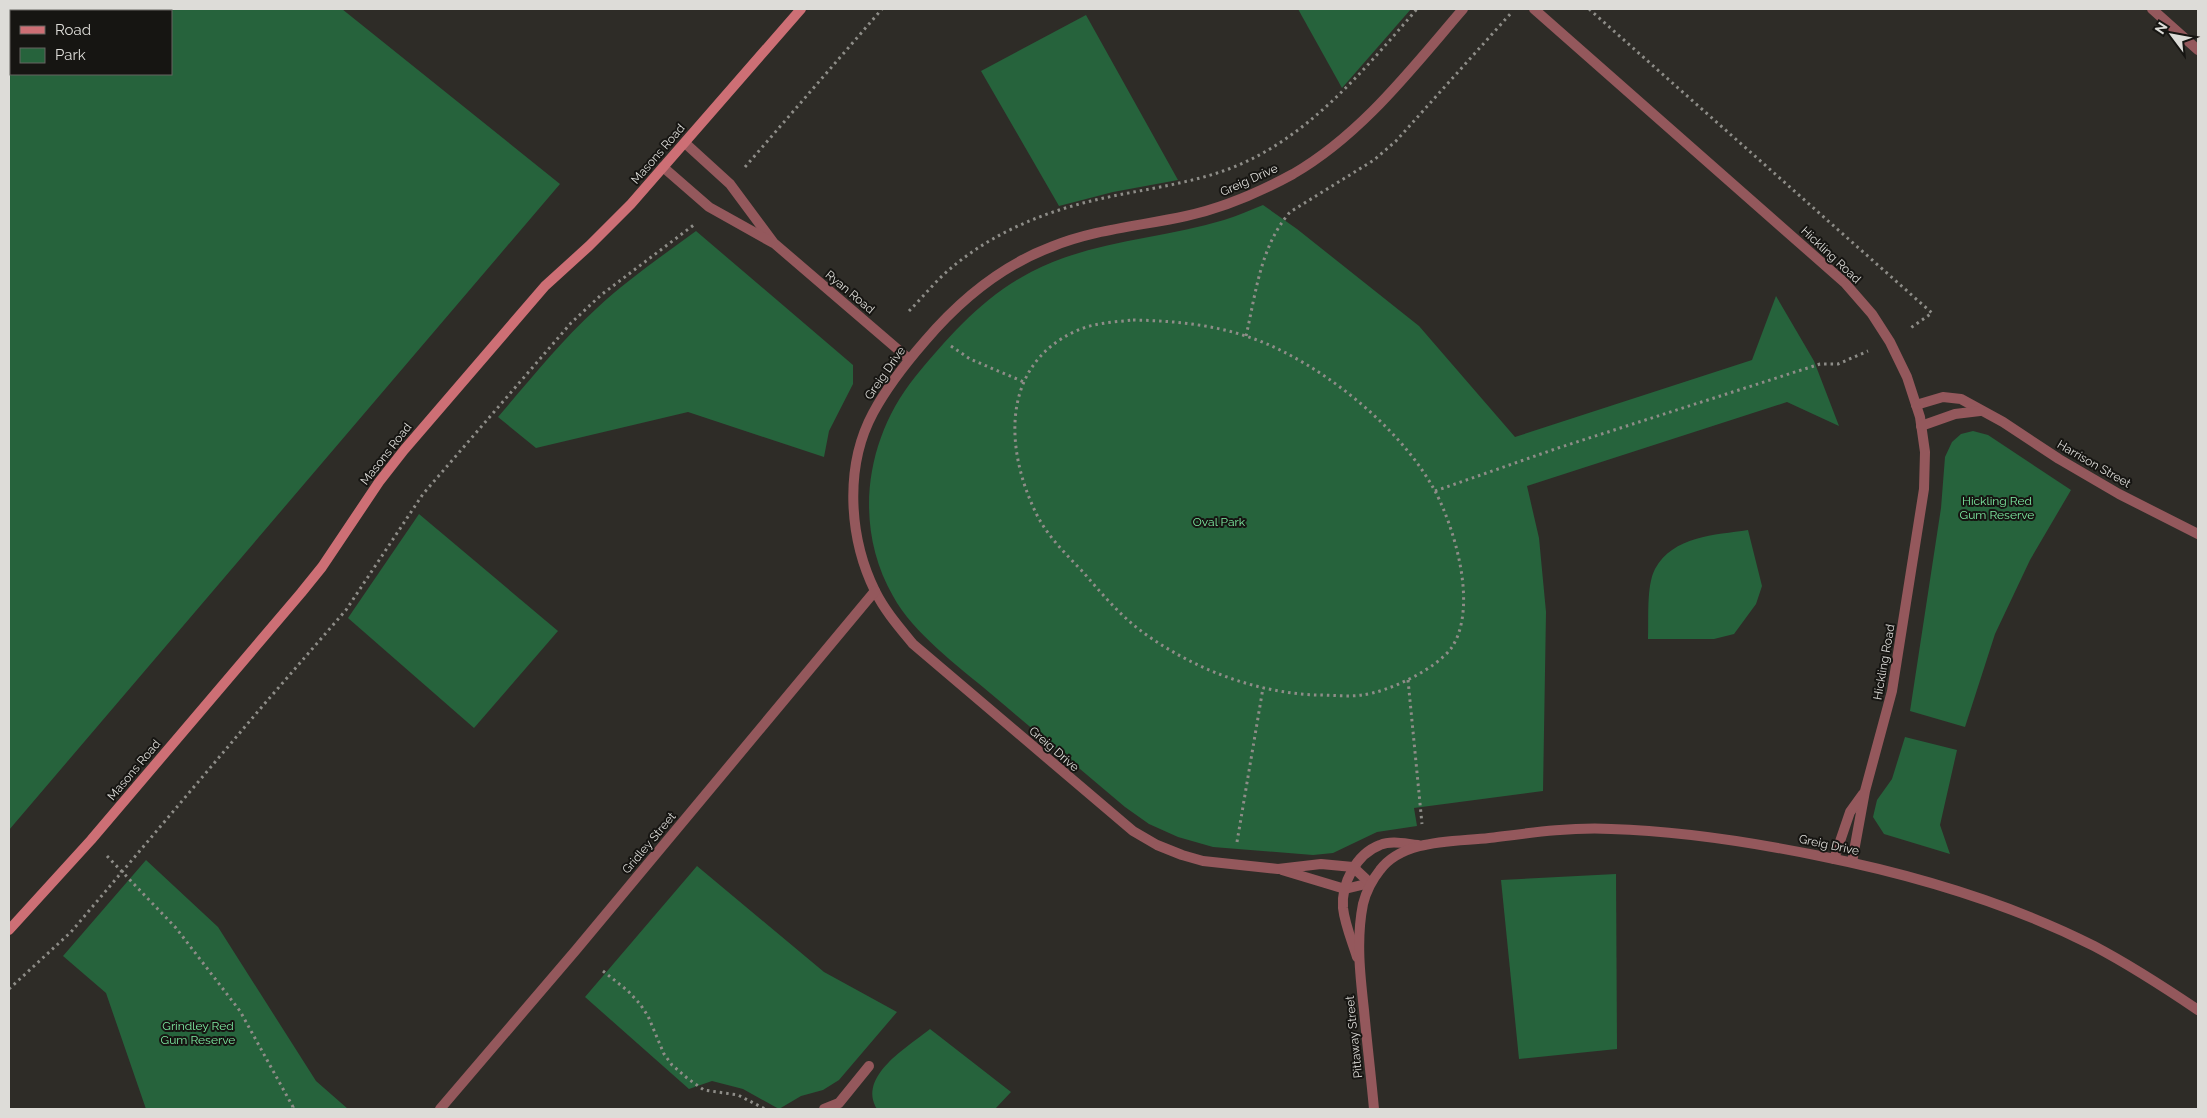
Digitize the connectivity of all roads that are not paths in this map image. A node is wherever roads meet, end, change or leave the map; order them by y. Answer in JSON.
{"nodes":[{"id":1,"x":800,"y":9,"type":"edge"},
{"id":2,"x":1463,"y":9,"type":"edge"},
{"id":3,"x":1534,"y":9,"type":"edge"},
{"id":4,"x":2152,"y":9,"type":"edge"},
{"id":5,"x":2198,"y":50,"type":"edge"},
{"id":6,"x":685,"y":143,"type":"junction"},
{"id":7,"x":663,"y":167,"type":"junction"},
{"id":8,"x":775,"y":244,"type":"junction"},
{"id":9,"x":909,"y":359,"type":"junction"},
{"id":10,"x":1916,"y":404,"type":"junction"},
{"id":11,"x":1980,"y":411,"type":"junction"},
{"id":12,"x":1921,"y":426,"type":"junction"},
{"id":13,"x":2198,"y":534,"type":"edge"},
{"id":14,"x":875,"y":591,"type":"junction"},
{"id":15,"x":1865,"y":791,"type":"junction"},
{"id":16,"x":1424,"y":846,"type":"junction"},
{"id":17,"x":1834,"y":859,"type":"junction"},
{"id":18,"x":1852,"y":862,"type":"junction"},
{"id":19,"x":1353,"y":867,"type":"junction"},
{"id":20,"x":1278,"y":869,"type":"junction"},
{"id":21,"x":1370,"y":884,"type":"junction"},
{"id":22,"x":1344,"y":888,"type":"junction"},
{"id":23,"x":9,"y":930,"type":"edge"},
{"id":24,"x":1359,"y":963,"type":"junction"},
{"id":25,"x":2198,"y":1010,"type":"edge"},
{"id":26,"x":869,"y":1066,"type":"dead end"},
{"id":27,"x":842,"y":1106,"type":"edge"},
{"id":28,"x":440,"y":1109,"type":"edge"},
{"id":29,"x":824,"y":1109,"type":"edge"},
{"id":30,"x":1374,"y":1109,"type":"edge"}],
"edges":[{"from":1,"to":6,"type":"street","name":"Masons Road"},
{"from":2,"to":9,"type":"street","name":"Greig Drive"},
{"from":3,"to":10,"type":"street","name":"Hickling Road"},
{"from":4,"to":5,"type":"street"},
{"from":6,"to":7,"type":"street","name":"Masons Road"},
{"from":6,"to":8,"type":"street","name":"Ryan Road"},
{"from":7,"to":8,"type":"street","name":"Ryan Road"},
{"from":7,"to":23,"type":"street","name":"Masons Road"},
{"from":8,"to":9,"type":"street","name":"Ryan Road"},
{"from":9,"to":14,"type":"street","name":"Greig Drive"},
{"from":10,"to":11,"type":"street","name":"Harrison Street"},
{"from":10,"to":12,"type":"street","name":"Hickling Road"},
{"from":11,"to":12,"type":"street"},
{"from":11,"to":13,"type":"street","name":"Harrison Street"},
{"from":12,"to":15,"type":"street","name":"Hickling Road"},
{"from":14,"to":20,"type":"street","name":"Greig Drive"},
{"from":14,"to":28,"type":"street","name":"Gridley Street"},
{"from":15,"to":17,"type":"street","name":"Hickling Road"},
{"from":15,"to":18,"type":"street","name":"Hickling Road"},
{"from":16,"to":17,"type":"street","name":"Greig Drive"},
{"from":16,"to":19,"type":"street","name":"Greig Drive"},
{"from":16,"to":21,"type":"street","name":"Greig Drive"},
{"from":17,"to":18,"type":"street","name":"Greig Drive"},
{"from":18,"to":25,"type":"street","name":"Greig Drive"},
{"from":19,"to":20,"type":"street","name":"Greig Drive"},
{"from":19,"to":21,"type":"street"},
{"from":19,"to":22,"type":"street","name":"Greig Drive"},
{"from":20,"to":22,"type":"street","name":"Greig Drive"},
{"from":21,"to":22,"type":"street","name":"Greig Drive"},
{"from":21,"to":24,"type":"street","name":"Pittaway Street"},
{"from":22,"to":24,"type":"street","name":"Pittaway Street"},
{"from":24,"to":30,"type":"street","name":"Pittaway Street"},
{"from":26,"to":27,"type":"street"},
{"from":27,"to":29,"type":"street"}]}
